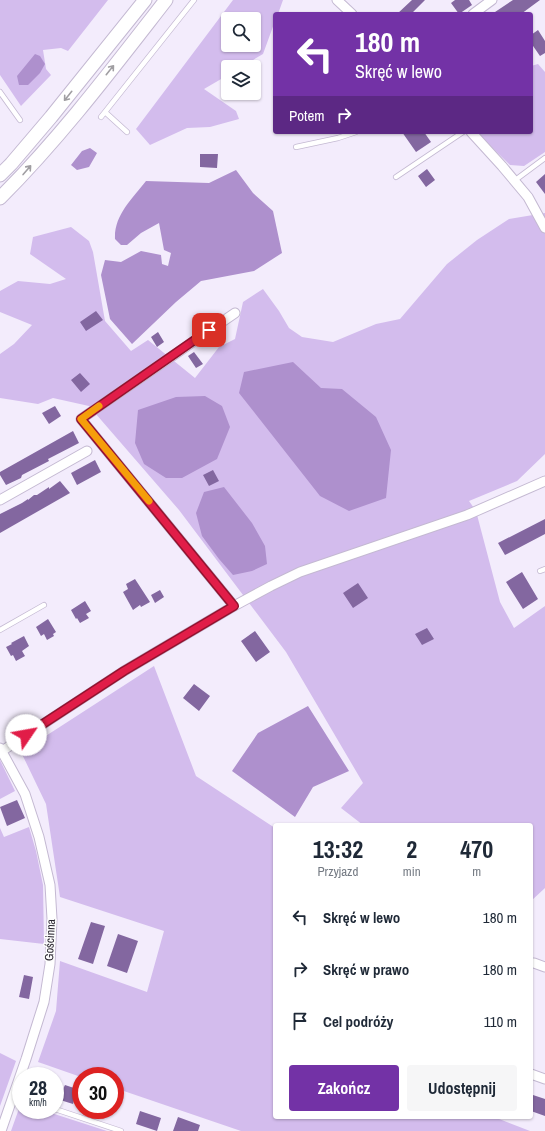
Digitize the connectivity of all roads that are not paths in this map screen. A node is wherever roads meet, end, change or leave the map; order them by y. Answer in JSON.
{"nodes":[{"id":1,"x":145,"y":0,"type":"edge"},
{"id":2,"x":166,"y":0,"type":"edge"},
{"id":3,"x":194,"y":0,"type":"edge"},
{"id":4,"x":337,"y":0,"type":"edge"},
{"id":5,"x":492,"y":0,"type":"edge"},
{"id":6,"x":350,"y":12,"type":"edge"},
{"id":7,"x":476,"y":12,"type":"edge"},
{"id":8,"x":0,"y":92,"type":"edge"},
{"id":9,"x":105,"y":112,"type":"junction"},
{"id":10,"x":101,"y":117,"type":"dead end"},
{"id":11,"x":20,"y":120,"type":"dead end"},
{"id":12,"x":127,"y":132,"type":"dead end"},
{"id":13,"x":350,"y":134,"type":"edge"},
{"id":14,"x":460,"y":134,"type":"edge"},
{"id":15,"x":473,"y":134,"type":"edge"},
{"id":16,"x":296,"y":147,"type":"dead end"},
{"id":17,"x":545,"y":158,"type":"edge"},
{"id":18,"x":0,"y":175,"type":"edge"},
{"id":19,"x":396,"y":177,"type":"dead end"},
{"id":20,"x":514,"y":181,"type":"junction"},
{"id":21,"x":0,"y":198,"type":"edge"},
{"id":22,"x":545,"y":228,"type":"edge"},
{"id":23,"x":235,"y":312,"type":"dead end"},
{"id":24,"x":87,"y":451,"type":"dead end"},
{"id":25,"x":545,"y":481,"type":"edge"},
{"id":26,"x":0,"y":500,"type":"edge"},
{"id":27,"x":44,"y":605,"type":"dead end"},
{"id":28,"x":234,"y":606,"type":"junction"},
{"id":29,"x":0,"y":630,"type":"edge"},
{"id":30,"x":1,"y":750,"type":"edge"},
{"id":31,"x":533,"y":963,"type":"edge"},
{"id":32,"x":545,"y":967,"type":"edge"},
{"id":33,"x":24,"y":1067,"type":"edge"},
{"id":34,"x":533,"y":1075,"type":"edge"},
{"id":35,"x":545,"y":1079,"type":"edge"},
{"id":36,"x":12,"y":1107,"type":"edge"},
{"id":37,"x":64,"y":1112,"type":"edge"},
{"id":38,"x":1,"y":1131,"type":"edge"},
{"id":39,"x":120,"y":1131,"type":"edge"}],
"edges":[{"from":1,"to":18,"type":"main road","one_way":true},
{"from":21,"to":2,"type":"main road","one_way":true},
{"from":3,"to":9,"type":"lane"},
{"from":4,"to":6,"type":"street"},
{"from":5,"to":7,"type":"street"},
{"from":8,"to":11,"type":"lane"},
{"from":9,"to":10,"type":"lane"},
{"from":9,"to":12,"type":"lane"},
{"from":13,"to":16,"type":"lane"},
{"from":14,"to":19,"type":"lane"},
{"from":15,"to":20,"type":"street"},
{"from":17,"to":20,"type":"lane"},
{"from":20,"to":22,"type":"street"},
{"from":23,"to":28,"type":"street"},
{"from":24,"to":26,"type":"street"},
{"from":25,"to":28,"type":"street"},
{"from":27,"to":29,"type":"lane"},
{"from":28,"to":30,"type":"street"},
{"from":30,"to":33,"type":"street","name":"Gościnna"},
{"from":31,"to":32,"type":"street"},
{"from":34,"to":35,"type":"street"},
{"from":36,"to":38,"type":"street","name":"Gościnna"},
{"from":37,"to":39,"type":"lane"}]}
